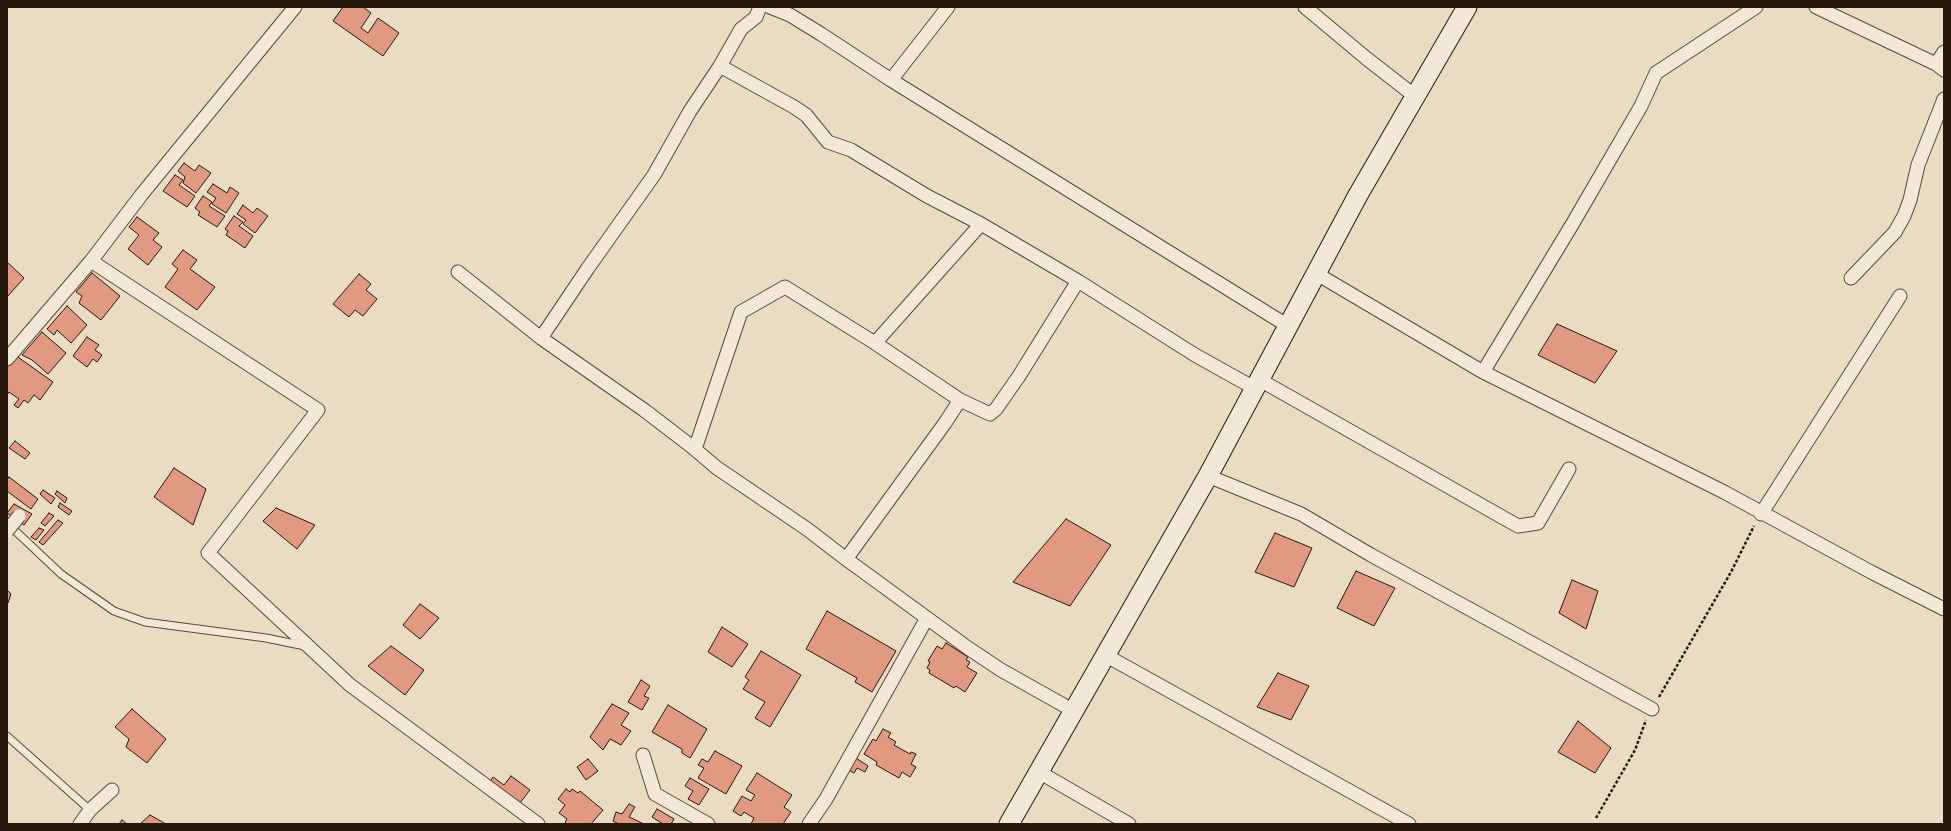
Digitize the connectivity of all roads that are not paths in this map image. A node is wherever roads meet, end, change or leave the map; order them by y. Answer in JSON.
{"nodes":[{"id":1,"x":295,"y":7,"type":"edge"},
{"id":2,"x":760,"y":7,"type":"edge"},
{"id":3,"x":770,"y":7,"type":"edge"},
{"id":4,"x":948,"y":7,"type":"edge"},
{"id":5,"x":1305,"y":7,"type":"edge"},
{"id":6,"x":1467,"y":7,"type":"edge"},
{"id":7,"x":1756,"y":7,"type":"edge"},
{"id":8,"x":1816,"y":7,"type":"edge"},
{"id":9,"x":1944,"y":52,"type":"edge"},
{"id":10,"x":720,"y":66,"type":"junction"},
{"id":11,"x":1940,"y":67,"type":"edge"},
{"id":12,"x":891,"y":80,"type":"junction"},
{"id":13,"x":1416,"y":96,"type":"junction"},
{"id":14,"x":1944,"y":99,"type":"edge"},
{"id":15,"x":981,"y":224,"type":"junction"},
{"id":16,"x":91,"y":261,"type":"junction"},
{"id":17,"x":458,"y":272,"type":"dead end"},
{"id":18,"x":1317,"y":274,"type":"junction"},
{"id":19,"x":1851,"y":278,"type":"dead end"},
{"id":20,"x":1078,"y":281,"type":"junction"},
{"id":21,"x":1900,"y":296,"type":"dead end"},
{"id":22,"x":1288,"y":326,"type":"junction"},
{"id":23,"x":541,"y":338,"type":"junction"},
{"id":24,"x":875,"y":343,"type":"junction"},
{"id":25,"x":7,"y":359,"type":"edge"},
{"id":26,"x":1483,"y":372,"type":"junction"},
{"id":27,"x":1258,"y":384,"type":"junction"},
{"id":28,"x":960,"y":400,"type":"junction"},
{"id":29,"x":695,"y":449,"type":"junction"},
{"id":30,"x":1569,"y":469,"type":"dead end"},
{"id":31,"x":1208,"y":476,"type":"junction"},
{"id":32,"x":1761,"y":514,"type":"junction"},
{"id":33,"x":19,"y":516,"type":"dead end"},
{"id":34,"x":7,"y":523,"type":"edge"},
{"id":35,"x":7,"y":531,"type":"edge"},
{"id":36,"x":846,"y":559,"type":"junction"},
{"id":37,"x":1944,"y":609,"type":"edge"},
{"id":38,"x":927,"y":618,"type":"junction"},
{"id":39,"x":309,"y":647,"type":"junction"},
{"id":40,"x":1105,"y":655,"type":"junction"},
{"id":41,"x":1652,"y":709,"type":"road end"},
{"id":42,"x":1074,"y":711,"type":"junction"},
{"id":43,"x":7,"y":736,"type":"edge"},
{"id":44,"x":643,"y":755,"type":"dead end"},
{"id":45,"x":1040,"y":772,"type":"junction"},
{"id":46,"x":112,"y":790,"type":"dead end"},
{"id":47,"x":90,"y":810,"type":"junction"},
{"id":48,"x":80,"y":824,"type":"edge"},
{"id":49,"x":538,"y":824,"type":"edge"},
{"id":50,"x":708,"y":824,"type":"edge"},
{"id":51,"x":809,"y":824,"type":"edge"},
{"id":52,"x":1009,"y":824,"type":"edge"},
{"id":53,"x":1129,"y":824,"type":"edge"},
{"id":54,"x":1409,"y":824,"type":"edge"}],
"edges":[{"from":1,"to":16,"type":"street"},
{"from":2,"to":10,"type":"street"},
{"from":3,"to":12,"type":"street"},
{"from":4,"to":12,"type":"street"},
{"from":5,"to":13,"type":"street"},
{"from":6,"to":13,"type":"main road"},
{"from":7,"to":26,"type":"street"},
{"from":8,"to":11,"type":"street"},
{"from":9,"to":11,"type":"street"},
{"from":10,"to":15,"type":"street"},
{"from":10,"to":23,"type":"street"},
{"from":12,"to":22,"type":"street"},
{"from":13,"to":18,"type":"main road"},
{"from":14,"to":19,"type":"street"},
{"from":15,"to":20,"type":"street"},
{"from":15,"to":24,"type":"street"},
{"from":16,"to":25,"type":"street"},
{"from":16,"to":39,"type":"street"},
{"from":17,"to":23,"type":"street"},
{"from":18,"to":22,"type":"main road"},
{"from":18,"to":26,"type":"street"},
{"from":20,"to":27,"type":"street"},
{"from":20,"to":28,"type":"street"},
{"from":21,"to":32,"type":"street"},
{"from":22,"to":27,"type":"main road"},
{"from":23,"to":29,"type":"street"},
{"from":24,"to":28,"type":"street"},
{"from":24,"to":29,"type":"street"},
{"from":26,"to":32,"type":"street"},
{"from":27,"to":30,"type":"street"},
{"from":27,"to":31,"type":"main road"},
{"from":28,"to":36,"type":"street"},
{"from":29,"to":36,"type":"street"},
{"from":31,"to":40,"type":"main road"},
{"from":31,"to":41,"type":"street"},
{"from":32,"to":37,"type":"street"},
{"from":33,"to":35,"type":"street","bridge":true},
{"from":34,"to":39,"type":"lane"},
{"from":36,"to":38,"type":"street"},
{"from":38,"to":42,"type":"street"},
{"from":38,"to":51,"type":"street"},
{"from":39,"to":49,"type":"street"},
{"from":40,"to":42,"type":"main road"},
{"from":40,"to":54,"type":"street"},
{"from":42,"to":45,"type":"main road"},
{"from":43,"to":47,"type":"lane"},
{"from":44,"to":50,"type":"street"},
{"from":45,"to":52,"type":"main road"},
{"from":45,"to":53,"type":"street"},
{"from":46,"to":47,"type":"street"},
{"from":47,"to":48,"type":"street"}]}
